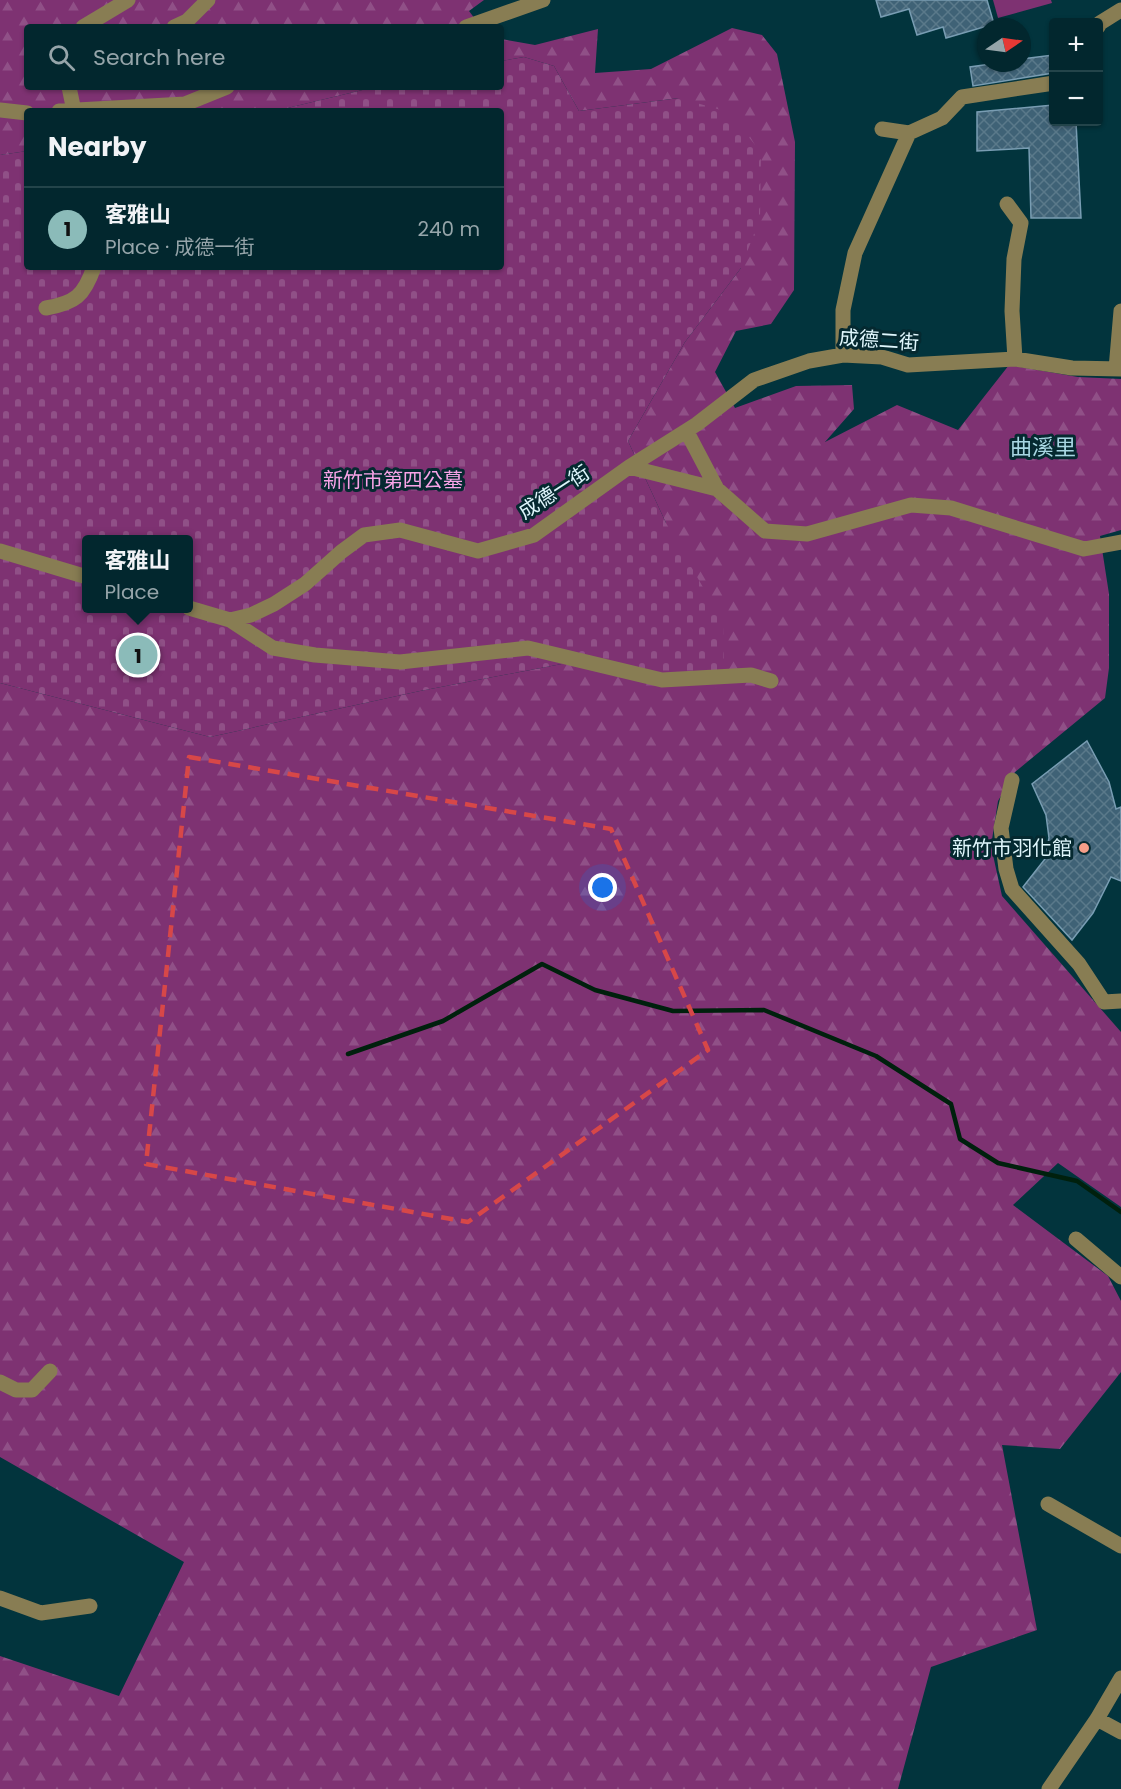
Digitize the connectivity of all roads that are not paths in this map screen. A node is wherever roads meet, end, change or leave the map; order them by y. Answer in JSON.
{"nodes":[{"id":1,"x":128,"y":0,"type":"edge"},
{"id":2,"x":208,"y":0,"type":"edge"},
{"id":3,"x":543,"y":0,"type":"edge"},
{"id":4,"x":1121,"y":10,"type":"edge"},
{"id":5,"x":1103,"y":21,"type":"edge"},
{"id":6,"x":89,"y":24,"type":"edge"},
{"id":7,"x":180,"y":24,"type":"edge"},
{"id":8,"x":475,"y":24,"type":"edge"},
{"id":9,"x":1049,"y":84,"type":"edge"},
{"id":10,"x":70,"y":90,"type":"edge"},
{"id":11,"x":220,"y":90,"type":"edge"},
{"id":12,"x":73,"y":108,"type":"edge"},
{"id":13,"x":122,"y":108,"type":"edge"},
{"id":14,"x":0,"y":110,"type":"edge"},
{"id":15,"x":24,"y":112,"type":"edge"},
{"id":16,"x":882,"y":129,"type":"dead end"},
{"id":17,"x":909,"y":133,"type":"junction"},
{"id":18,"x":1007,"y":204,"type":"dead end"},
{"id":19,"x":93,"y":270,"type":"edge"},
{"id":20,"x":46,"y":308,"type":"dead end"},
{"id":21,"x":1121,"y":311,"type":"edge"},
{"id":22,"x":843,"y":355,"type":"junction"},
{"id":23,"x":1015,"y":359,"type":"junction"},
{"id":24,"x":1118,"y":369,"type":"edge"},
{"id":25,"x":687,"y":432,"type":"junction"},
{"id":26,"x":629,"y":467,"type":"junction"},
{"id":27,"x":717,"y":489,"type":"junction"},
{"id":28,"x":1121,"y":542,"type":"edge"},
{"id":29,"x":0,"y":551,"type":"edge"},
{"id":30,"x":82,"y":576,"type":"edge"},
{"id":31,"x":193,"y":609,"type":"edge"},
{"id":32,"x":230,"y":620,"type":"junction"},
{"id":33,"x":771,"y":681,"type":"dead end"},
{"id":34,"x":1012,"y":780,"type":"dead end"},
{"id":35,"x":1121,"y":1001,"type":"edge"},
{"id":36,"x":1076,"y":1239,"type":"dead end"},
{"id":37,"x":1121,"y":1277,"type":"edge"},
{"id":38,"x":50,"y":1371,"type":"dead end"},
{"id":39,"x":0,"y":1382,"type":"edge"},
{"id":40,"x":1048,"y":1504,"type":"dead end"},
{"id":41,"x":1121,"y":1546,"type":"edge"},
{"id":42,"x":0,"y":1598,"type":"edge"},
{"id":43,"x":90,"y":1606,"type":"dead end"},
{"id":44,"x":1121,"y":1678,"type":"edge"},
{"id":45,"x":1097,"y":1719,"type":"junction"},
{"id":46,"x":1121,"y":1732,"type":"edge"},
{"id":47,"x":1054,"y":1786,"type":"edge"}],
"edges":[{"from":1,"to":6,"type":"street"},
{"from":2,"to":7,"type":"street"},
{"from":3,"to":8,"type":"street"},
{"from":4,"to":5,"type":"street"},
{"from":9,"to":17,"type":"street"},
{"from":10,"to":12,"type":"street"},
{"from":11,"to":13,"type":"street"},
{"from":14,"to":15,"type":"street"},
{"from":16,"to":17,"type":"street"},
{"from":17,"to":22,"type":"street"},
{"from":18,"to":23,"type":"street"},
{"from":19,"to":20,"type":"street"},
{"from":21,"to":24,"type":"street"},
{"from":22,"to":23,"type":"street","name":"成德二街"},
{"from":22,"to":25,"type":"street","name":"成德二街"},
{"from":23,"to":24,"type":"street","name":"成德二街"},
{"from":25,"to":26,"type":"street","name":"成德二街"},
{"from":25,"to":27,"type":"street"},
{"from":26,"to":27,"type":"street"},
{"from":26,"to":32,"type":"street","name":"成德一街"},
{"from":27,"to":28,"type":"street"},
{"from":29,"to":30,"type":"street"},
{"from":31,"to":32,"type":"street"},
{"from":32,"to":33,"type":"street"},
{"from":34,"to":35,"type":"street"},
{"from":36,"to":37,"type":"street"},
{"from":38,"to":39,"type":"street"},
{"from":40,"to":41,"type":"street"},
{"from":42,"to":43,"type":"street"},
{"from":44,"to":45,"type":"street"},
{"from":45,"to":46,"type":"street"},
{"from":45,"to":47,"type":"street"}]}
